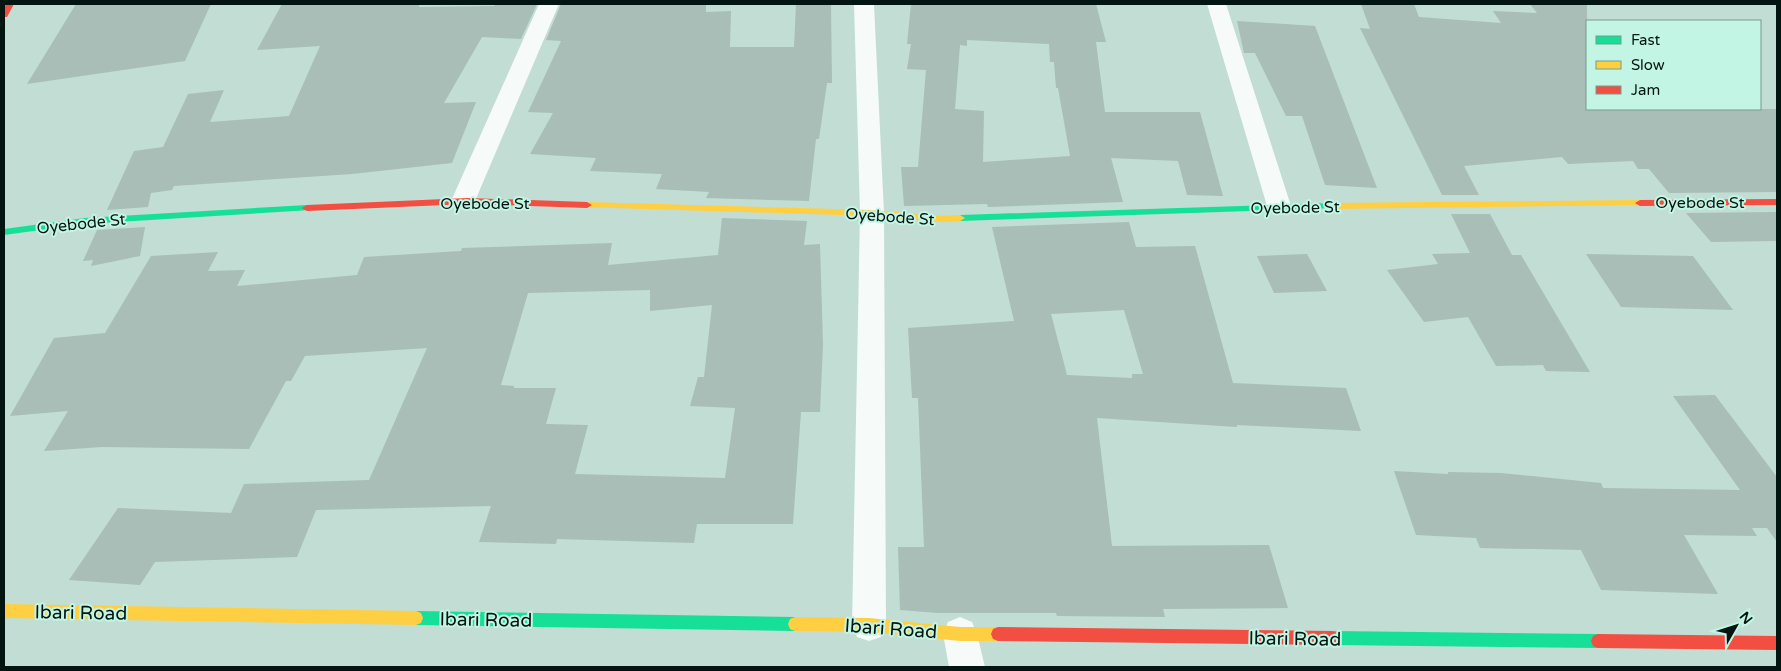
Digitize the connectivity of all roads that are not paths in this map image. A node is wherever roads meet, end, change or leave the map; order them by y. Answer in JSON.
{"nodes":[{"id":1,"x":10,"y":4,"type":"edge"},
{"id":2,"x":549,"y":4,"type":"edge"},
{"id":3,"x":864,"y":4,"type":"edge"},
{"id":4,"x":1216,"y":4,"type":"edge"},
{"id":5,"x":4,"y":15,"type":"edge"},
{"id":6,"x":464,"y":201,"type":"junction"},
{"id":7,"x":1777,"y":202,"type":"edge"},
{"id":8,"x":1279,"y":206,"type":"junction"},
{"id":9,"x":872,"y":213,"type":"junction"},
{"id":10,"x":4,"y":232,"type":"edge"},
{"id":11,"x":4,"y":611,"type":"edge"},
{"id":12,"x":869,"y":625,"type":"junction"},
{"id":13,"x":960,"y":634,"type":"junction"},
{"id":14,"x":1777,"y":643,"type":"edge"},
{"id":15,"x":967,"y":667,"type":"edge"}],
"edges":[{"from":1,"to":5,"type":"street"},
{"from":2,"to":6,"type":"street"},
{"from":3,"to":9,"type":"street"},
{"from":4,"to":8,"type":"street"},
{"from":6,"to":9,"type":"street","name":"Oyebode St"},
{"from":6,"to":10,"type":"street","name":"Oyebode St"},
{"from":7,"to":8,"type":"street","name":"Oyebode St"},
{"from":8,"to":9,"type":"street","name":"Oyebode St"},
{"from":9,"to":12,"type":"street"},
{"from":11,"to":12,"type":"street","name":"Ibari Road"},
{"from":12,"to":13,"type":"street","name":"Ibari Road"},
{"from":13,"to":14,"type":"street","name":"Ibari Road"},
{"from":13,"to":15,"type":"street"}]}
